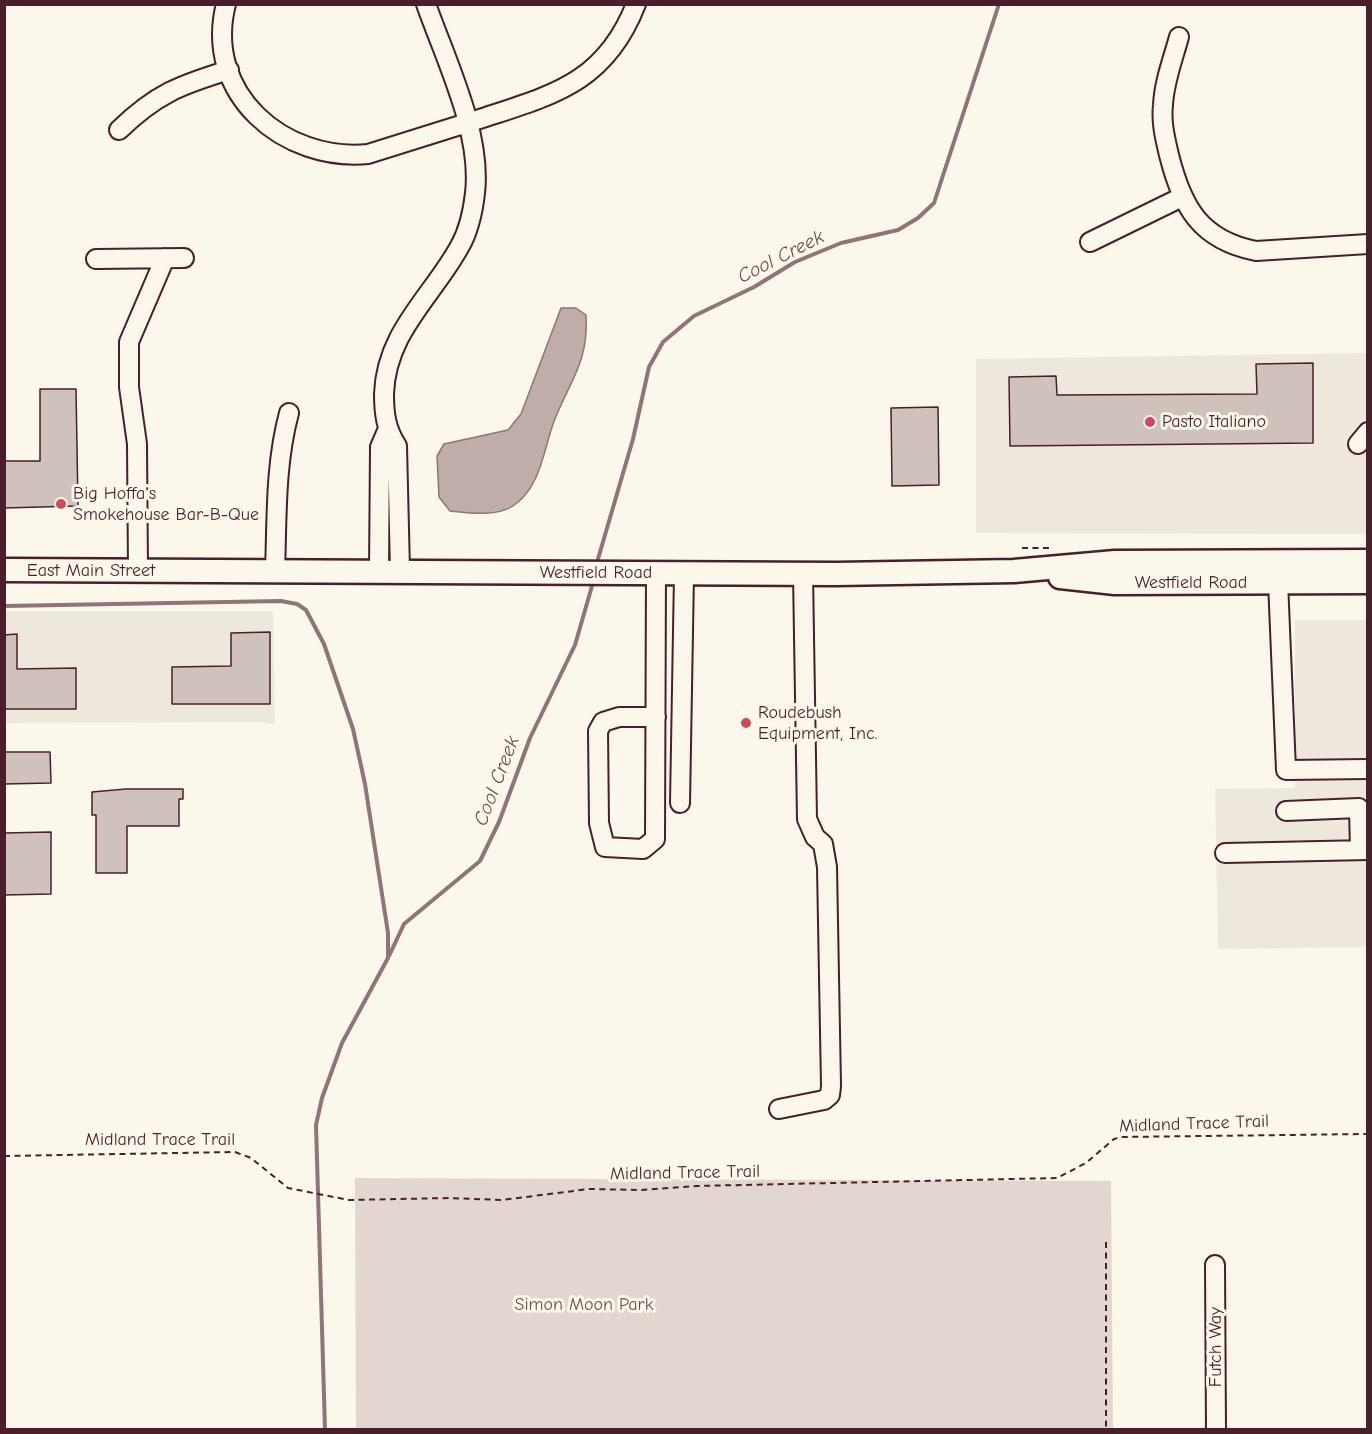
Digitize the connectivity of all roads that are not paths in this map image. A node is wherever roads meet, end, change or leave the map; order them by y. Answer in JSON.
{"nodes":[{"id":1,"x":226,"y":4,"type":"edge"},
{"id":2,"x":426,"y":4,"type":"edge"},
{"id":3,"x":636,"y":4,"type":"edge"},
{"id":4,"x":1179,"y":37,"type":"dead end"},
{"id":5,"x":229,"y":70,"type":"junction"},
{"id":6,"x":467,"y":123,"type":"junction"},
{"id":7,"x":118,"y":130,"type":"dead end"},
{"id":8,"x":1182,"y":197,"type":"junction"},
{"id":9,"x":1090,"y":242,"type":"dead end"},
{"id":10,"x":1368,"y":244,"type":"edge"},
{"id":11,"x":165,"y":258,"type":"junction"},
{"id":12,"x":184,"y":258,"type":"dead end"},
{"id":13,"x":96,"y":259,"type":"dead end"},
{"id":14,"x":289,"y":413,"type":"dead end"},
{"id":15,"x":1368,"y":561,"type":"edge"},
{"id":16,"x":4,"y":570,"type":"edge"},
{"id":17,"x":138,"y":571,"type":"junction"},
{"id":18,"x":178,"y":571,"type":"joint"},
{"id":19,"x":275,"y":571,"type":"junction"},
{"id":20,"x":389,"y":571,"type":"junction"},
{"id":21,"x":1014,"y":571,"type":"junction"},
{"id":22,"x":656,"y":573,"type":"junction"},
{"id":23,"x":684,"y":574,"type":"junction"},
{"id":24,"x":803,"y":574,"type":"junction"},
{"id":25,"x":1278,"y":582,"type":"junction"},
{"id":26,"x":1368,"y":582,"type":"edge"},
{"id":27,"x":656,"y":717,"type":"junction"},
{"id":28,"x":1368,"y":770,"type":"edge"},
{"id":29,"x":680,"y":803,"type":"dead end"},
{"id":30,"x":1286,"y":811,"type":"dead end"},
{"id":31,"x":1364,"y":850,"type":"edge"},
{"id":32,"x":1225,"y":853,"type":"dead end"},
{"id":33,"x":779,"y":1109,"type":"dead end"},
{"id":34,"x":1215,"y":1265,"type":"dead end"},
{"id":35,"x":1216,"y":1430,"type":"edge"}],
"edges":[{"from":1,"to":5,"type":"street"},
{"from":2,"to":6,"type":"street"},
{"from":3,"to":6,"type":"street"},
{"from":4,"to":8,"type":"street"},
{"from":5,"to":6,"type":"street"},
{"from":5,"to":7,"type":"street"},
{"from":6,"to":20,"type":"street"},
{"from":8,"to":9,"type":"street"},
{"from":8,"to":10,"type":"street"},
{"from":11,"to":12,"type":"street"},
{"from":11,"to":13,"type":"street"},
{"from":11,"to":17,"type":"street"},
{"from":14,"to":19,"type":"street"},
{"from":15,"to":21,"type":"main road","name":"Westfield Road"},
{"from":16,"to":17,"type":"main road","name":"East Main Street"},
{"from":17,"to":18,"type":"main road","name":"East Main Street"},
{"from":18,"to":19,"type":"main road","name":"Westfield Road"},
{"from":19,"to":20,"type":"main road","name":"Westfield Road"},
{"from":20,"to":22,"type":"main road","name":"Westfield Road"},
{"from":21,"to":24,"type":"main road","name":"Westfield Road"},
{"from":21,"to":25,"type":"main road","name":"Westfield Road"},
{"from":22,"to":23,"type":"main road","name":"Westfield Road"},
{"from":22,"to":27,"type":"street"},
{"from":23,"to":24,"type":"main road","name":"Westfield Road"},
{"from":23,"to":29,"type":"street"},
{"from":24,"to":33,"type":"street"},
{"from":25,"to":26,"type":"main road","name":"Westfield Road"},
{"from":25,"to":28,"type":"street"},
{"from":27,"to":27,"type":"street"},
{"from":30,"to":31,"type":"street"},
{"from":31,"to":32,"type":"street"},
{"from":34,"to":35,"type":"street","name":"Futch Way"}]}
